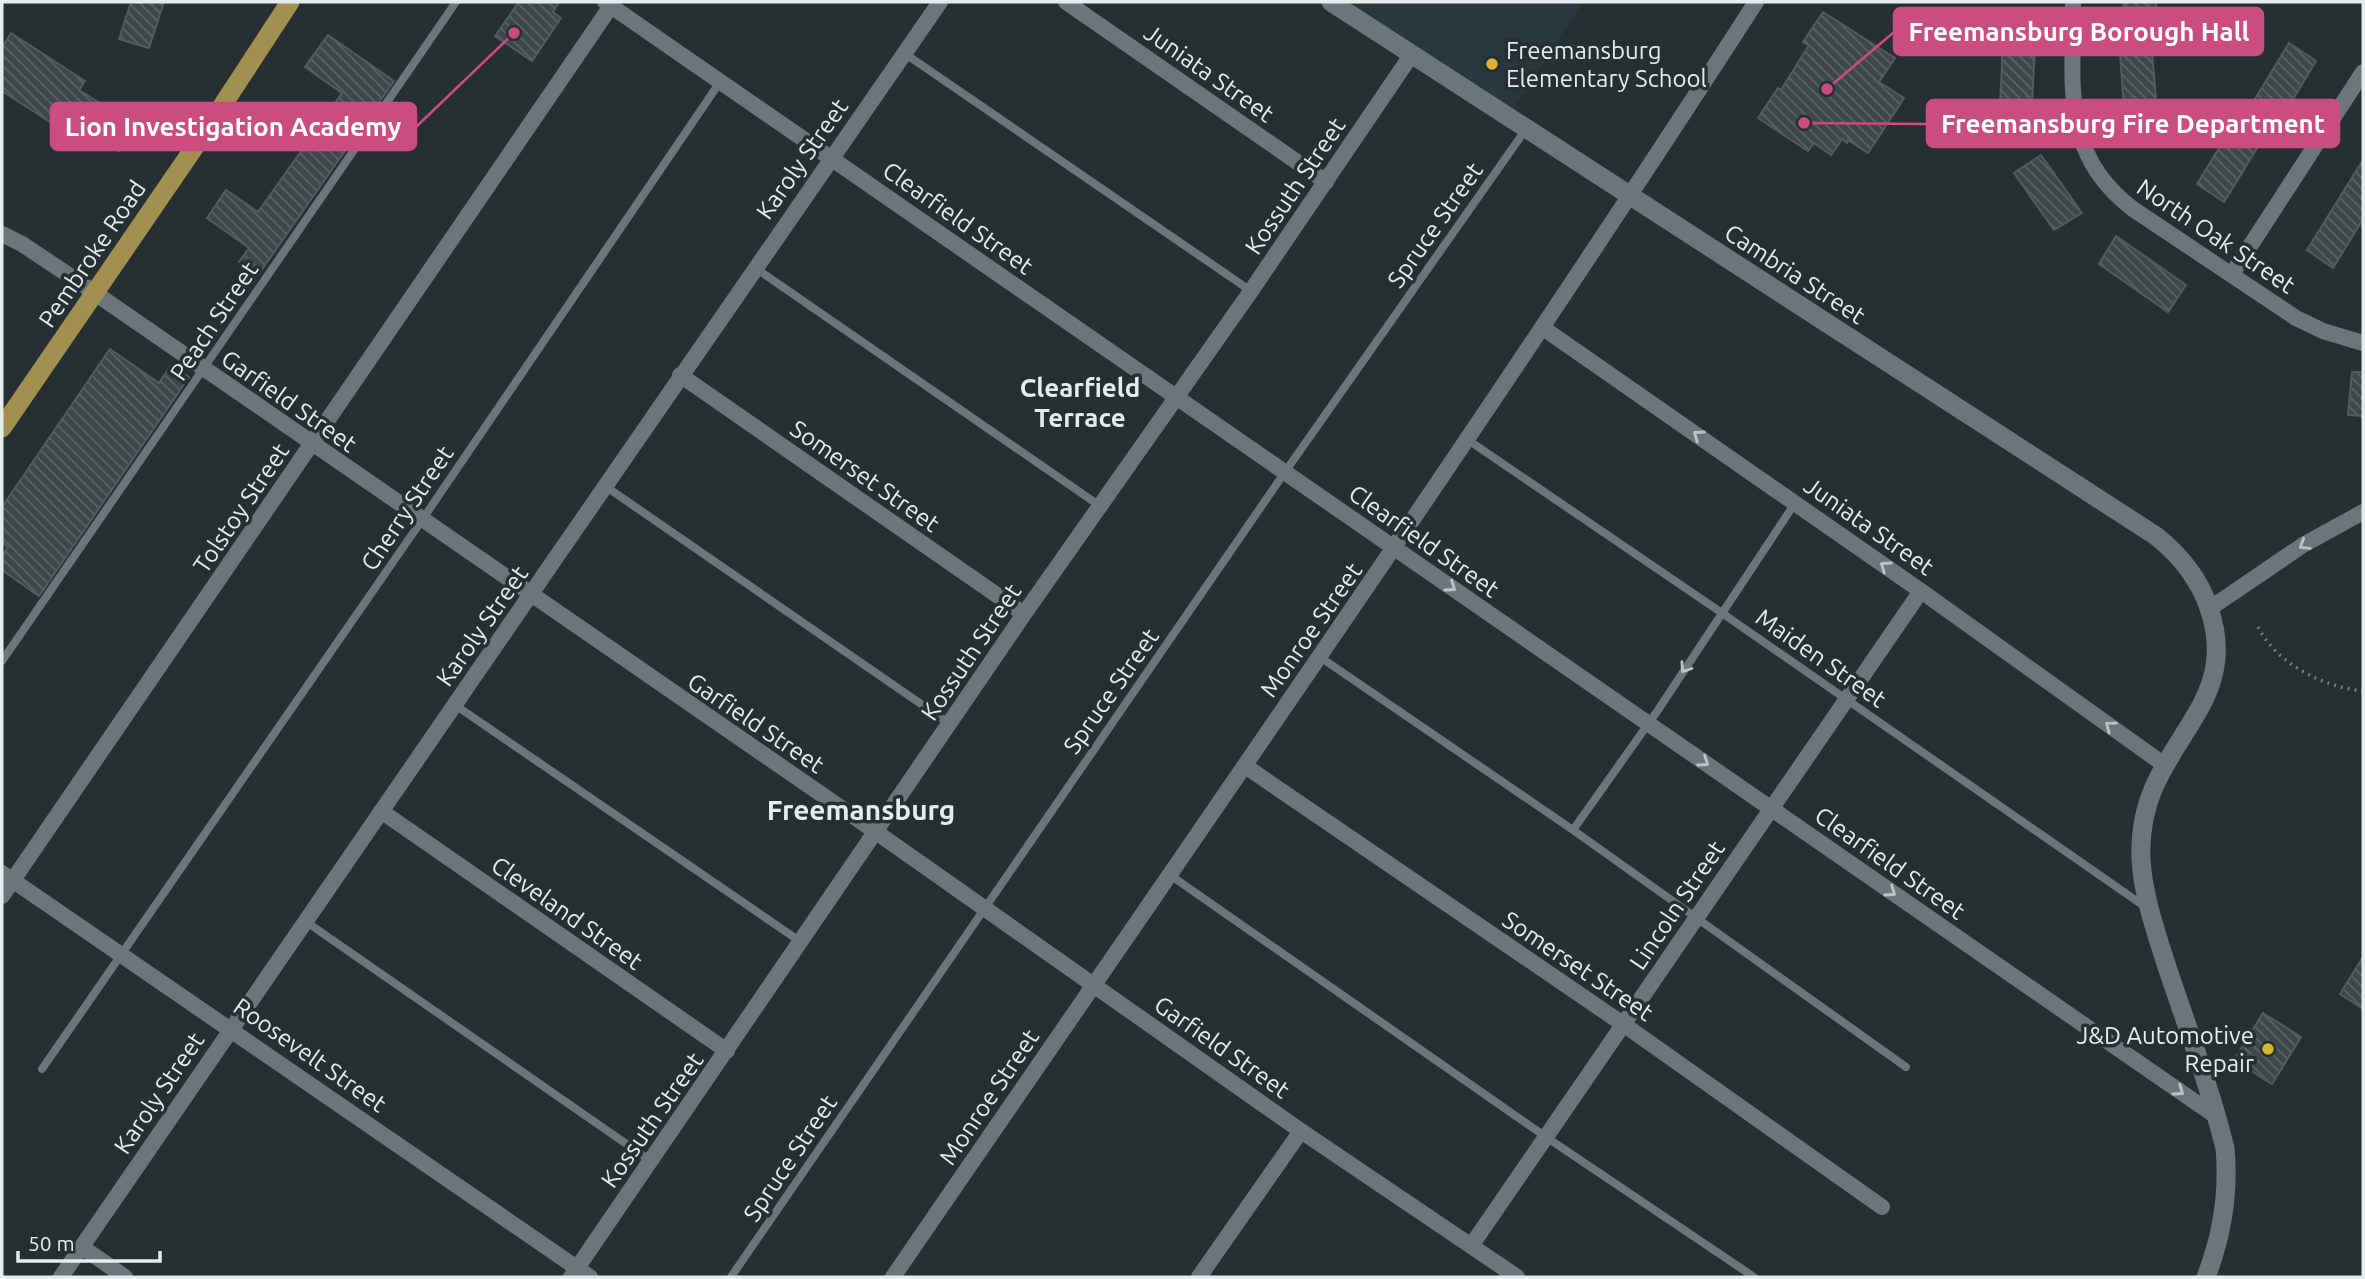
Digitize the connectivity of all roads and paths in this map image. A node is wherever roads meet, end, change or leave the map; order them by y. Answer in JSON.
{"nodes":[{"id":1,"x":290,"y":2,"type":"edge"},
{"id":2,"x":456,"y":2,"type":"edge"},
{"id":3,"x":940,"y":2,"type":"edge"},
{"id":4,"x":1066,"y":2,"type":"edge"},
{"id":5,"x":1331,"y":2,"type":"edge"},
{"id":6,"x":1756,"y":2,"type":"edge"},
{"id":7,"x":2073,"y":2,"type":"edge"},
{"id":8,"x":608,"y":4,"type":"edge"},
{"id":9,"x":904,"y":53,"type":"junction"},
{"id":10,"x":1412,"y":54,"type":"junction"},
{"id":11,"x":2363,"y":72,"type":"edge"},
{"id":12,"x":720,"y":81,"type":"junction"},
{"id":13,"x":1526,"y":129,"type":"junction"},
{"id":14,"x":831,"y":158,"type":"junction"},
{"id":15,"x":1326,"y":182,"type":"junction"},
{"id":16,"x":1630,"y":197,"type":"junction"},
{"id":17,"x":2,"y":233,"type":"edge"},
{"id":18,"x":754,"y":267,"type":"junction"},
{"id":19,"x":2232,"y":274,"type":"junction"},
{"id":20,"x":1251,"y":291,"type":"junction"},
{"id":21,"x":95,"y":294,"type":"junction"},
{"id":22,"x":1543,"y":328,"type":"junction"},
{"id":23,"x":2363,"y":343,"type":"edge"},
{"id":24,"x":203,"y":370,"type":"junction"},
{"id":25,"x":680,"y":375,"type":"junction"},
{"id":26,"x":1176,"y":397,"type":"junction"},
{"id":27,"x":2,"y":428,"type":"edge"},
{"id":28,"x":1468,"y":440,"type":"junction"},
{"id":29,"x":312,"y":444,"type":"junction"},
{"id":30,"x":1285,"y":472,"type":"junction"},
{"id":31,"x":606,"y":486,"type":"junction"},
{"id":32,"x":1795,"y":503,"type":"junction"},
{"id":33,"x":1100,"y":506,"type":"junction"},
{"id":34,"x":2363,"y":512,"type":"edge"},
{"id":35,"x":422,"y":520,"type":"junction"},
{"id":36,"x":1395,"y":548,"type":"junction"},
{"id":37,"x":1921,"y":591,"type":"junction"},
{"id":38,"x":531,"y":596,"type":"junction"},
{"id":39,"x":2209,"y":609,"type":"junction"},
{"id":40,"x":1722,"y":613,"type":"junction"},
{"id":41,"x":1024,"y":614,"type":"junction"},
{"id":42,"x":2258,"y":627,"type":"dead end"},
{"id":43,"x":1320,"y":657,"type":"junction"},
{"id":44,"x":2,"y":661,"type":"edge"},
{"id":45,"x":2363,"y":691,"type":"edge"},
{"id":46,"x":1847,"y":699,"type":"junction"},
{"id":47,"x":455,"y":705,"type":"junction"},
{"id":48,"x":950,"y":724,"type":"junction"},
{"id":49,"x":1648,"y":724,"type":"junction"},
{"id":50,"x":1245,"y":766,"type":"junction"},
{"id":51,"x":2166,"y":766,"type":"junction"},
{"id":52,"x":1771,"y":809,"type":"junction"},
{"id":53,"x":381,"y":811,"type":"junction"},
{"id":54,"x":1573,"y":830,"type":"junction"},
{"id":55,"x":876,"y":832,"type":"junction"},
{"id":56,"x":1170,"y":875,"type":"junction"},
{"id":57,"x":7,"y":877,"type":"edge"},
{"id":58,"x":2,"y":896,"type":"edge"},
{"id":59,"x":985,"y":908,"type":"junction"},
{"id":60,"x":2150,"y":910,"type":"junction"},
{"id":61,"x":1696,"y":917,"type":"junction"},
{"id":62,"x":304,"y":921,"type":"junction"},
{"id":63,"x":801,"y":942,"type":"junction"},
{"id":64,"x":122,"y":954,"type":"junction"},
{"id":65,"x":1094,"y":984,"type":"junction"},
{"id":66,"x":1623,"y":1024,"type":"junction"},
{"id":67,"x":231,"y":1029,"type":"junction"},
{"id":68,"x":727,"y":1052,"type":"junction"},
{"id":69,"x":1906,"y":1067,"type":"dead end"},
{"id":70,"x":42,"y":1069,"type":"dead end"},
{"id":71,"x":2217,"y":1117,"type":"junction"},
{"id":72,"x":1301,"y":1131,"type":"junction"},
{"id":73,"x":1546,"y":1137,"type":"junction"},
{"id":74,"x":651,"y":1161,"type":"junction"},
{"id":75,"x":1882,"y":1207,"type":"dead end"},
{"id":76,"x":1471,"y":1246,"type":"junction"},
{"id":77,"x":82,"y":1247,"type":"junction"},
{"id":78,"x":579,"y":1274,"type":"edge"},
{"id":79,"x":61,"y":1277,"type":"edge"},
{"id":80,"x":125,"y":1277,"type":"edge"},
{"id":81,"x":731,"y":1277,"type":"edge"},
{"id":82,"x":893,"y":1277,"type":"edge"},
{"id":83,"x":1199,"y":1277,"type":"edge"},
{"id":84,"x":1517,"y":1277,"type":"edge"},
{"id":85,"x":1754,"y":1277,"type":"edge"},
{"id":86,"x":2206,"y":1277,"type":"edge"}],
"edges":[{"from":1,"to":21,"type":"main road","name":"Pembroke Road"},
{"from":2,"to":24,"type":"lane","name":"Peach Street"},
{"from":3,"to":9,"type":"street","name":"Karoly Street"},
{"from":4,"to":15,"type":"street","name":"Juniata Street"},
{"from":5,"to":10,"type":"street","name":"Cambria Street"},
{"from":6,"to":16,"type":"street","name":"Monroe Street"},
{"from":7,"to":19,"type":"street","name":"North Oak Street"},
{"from":8,"to":12,"type":"street","name":"Clearfield Street"},
{"from":8,"to":29,"type":"street","name":"Tolstoy Street"},
{"from":9,"to":14,"type":"street","name":"Karoly Street"},
{"from":9,"to":20,"type":"lane"},
{"from":10,"to":13,"type":"street","name":"Cambria Street"},
{"from":10,"to":15,"type":"street","name":"Kossuth Street"},
{"from":11,"to":19,"type":"street"},
{"from":12,"to":14,"type":"street","name":"Clearfield Street"},
{"from":12,"to":35,"type":"lane","name":"Cherry Street"},
{"from":13,"to":16,"type":"street","name":"Cambria Street"},
{"from":13,"to":30,"type":"lane","name":"Spruce Street"},
{"from":14,"to":18,"type":"street","name":"Karoly Street"},
{"from":14,"to":26,"type":"street","name":"Clearfield Street"},
{"from":15,"to":20,"type":"street","name":"Kossuth Street"},
{"from":16,"to":22,"type":"street","name":"Monroe Street"},
{"from":16,"to":39,"type":"street","name":"Cambria Street"},
{"from":17,"to":21,"type":"street","name":"Garfield Street"},
{"from":18,"to":25,"type":"street","name":"Karoly Street"},
{"from":18,"to":33,"type":"lane"},
{"from":19,"to":23,"type":"street","name":"North Oak Street"},
{"from":20,"to":26,"type":"street","name":"Kossuth Street"},
{"from":21,"to":24,"type":"street","name":"Garfield Street"},
{"from":21,"to":27,"type":"main road","name":"Pembroke Road"},
{"from":22,"to":28,"type":"street","name":"Monroe Street"},
{"from":32,"to":22,"type":"street","name":"Juniata Street","one_way":true},
{"from":24,"to":29,"type":"street","name":"Garfield Street"},
{"from":24,"to":44,"type":"lane","name":"Peach Street"},
{"from":25,"to":31,"type":"street","name":"Karoly Street"},
{"from":25,"to":41,"type":"street","name":"Somerset Street"},
{"from":26,"to":30,"type":"street","name":"Clearfield Street"},
{"from":26,"to":33,"type":"street","name":"Kossuth Street"},
{"from":28,"to":36,"type":"street","name":"Monroe Street"},
{"from":28,"to":40,"type":"lane","name":"Maiden Street"},
{"from":29,"to":35,"type":"street","name":"Garfield Street"},
{"from":29,"to":57,"type":"street","name":"Tolstoy Street"},
{"from":30,"to":36,"type":"street","name":"Clearfield Street"},
{"from":30,"to":59,"type":"lane","name":"Spruce Street"},
{"from":31,"to":38,"type":"street","name":"Karoly Street"},
{"from":31,"to":48,"type":"lane"},
{"from":37,"to":32,"type":"street","name":"Juniata Street","one_way":true},
{"from":32,"to":40,"type":"lane"},
{"from":33,"to":41,"type":"street","name":"Kossuth Street"},
{"from":34,"to":39,"type":"street","one_way":true},
{"from":35,"to":38,"type":"street","name":"Garfield Street"},
{"from":35,"to":64,"type":"lane","name":"Cherry Street"},
{"from":36,"to":43,"type":"street","name":"Monroe Street"},
{"from":36,"to":49,"type":"street","name":"Clearfield Street","one_way":true},
{"from":37,"to":46,"type":"street","name":"Lincoln Street"},
{"from":51,"to":37,"type":"street","name":"Juniata Street","one_way":true},
{"from":38,"to":47,"type":"street","name":"Karoly Street"},
{"from":38,"to":55,"type":"street","name":"Garfield Street"},
{"from":39,"to":51,"type":"street","name":"Cambria Street"},
{"from":40,"to":46,"type":"lane","name":"Maiden Street"},
{"from":40,"to":49,"type":"lane","one_way":true},
{"from":41,"to":48,"type":"street","name":"Kossuth Street"},
{"from":42,"to":45,"type":"path"},
{"from":43,"to":50,"type":"street","name":"Monroe Street"},
{"from":43,"to":54,"type":"lane"},
{"from":46,"to":52,"type":"street","name":"Lincoln Street"},
{"from":46,"to":60,"type":"lane","name":"Maiden Street"},
{"from":47,"to":53,"type":"street","name":"Karoly Street"},
{"from":47,"to":63,"type":"lane"},
{"from":48,"to":55,"type":"street","name":"Kossuth Street"},
{"from":49,"to":52,"type":"street","name":"Clearfield Street","one_way":true},
{"from":49,"to":54,"type":"lane"},
{"from":50,"to":56,"type":"street","name":"Monroe Street"},
{"from":50,"to":66,"type":"street","name":"Somerset Street"},
{"from":51,"to":60,"type":"street","name":"Cambria Street"},
{"from":52,"to":61,"type":"street","name":"Lincoln Street"},
{"from":52,"to":71,"type":"street","name":"Clearfield Street","one_way":true},
{"from":53,"to":62,"type":"street","name":"Karoly Street"},
{"from":53,"to":68,"type":"street","name":"Cleveland Street"},
{"from":54,"to":61,"type":"lane"},
{"from":55,"to":59,"type":"street","name":"Garfield Street"},
{"from":55,"to":63,"type":"street","name":"Kossuth Street"},
{"from":56,"to":65,"type":"street","name":"Monroe Street"},
{"from":56,"to":73,"type":"lane"},
{"from":57,"to":58,"type":"street","name":"Tolstoy Street"},
{"from":57,"to":64,"type":"street","name":"Roosevelt Street"},
{"from":59,"to":65,"type":"street","name":"Garfield Street"},
{"from":59,"to":81,"type":"lane","name":"Spruce Street"},
{"from":60,"to":71,"type":"street","name":"Cambria Street"},
{"from":61,"to":66,"type":"street","name":"Lincoln Street"},
{"from":61,"to":69,"type":"lane"},
{"from":62,"to":67,"type":"street","name":"Karoly Street"},
{"from":62,"to":74,"type":"lane"},
{"from":63,"to":68,"type":"street","name":"Kossuth Street"},
{"from":64,"to":67,"type":"street","name":"Roosevelt Street"},
{"from":64,"to":70,"type":"lane","name":"Cherry Street"},
{"from":65,"to":72,"type":"street","name":"Garfield Street"},
{"from":65,"to":82,"type":"street","name":"Monroe Street"},
{"from":66,"to":73,"type":"street","name":"Lincoln Street"},
{"from":66,"to":75,"type":"street","name":"Somerset Street"},
{"from":67,"to":77,"type":"street","name":"Karoly Street"},
{"from":67,"to":78,"type":"street","name":"Roosevelt Street"},
{"from":68,"to":74,"type":"street","name":"Kossuth Street"},
{"from":71,"to":86,"type":"street","name":"Cambria Street"},
{"from":72,"to":76,"type":"street","name":"Garfield Street"},
{"from":72,"to":83,"type":"street"},
{"from":73,"to":76,"type":"street","name":"Lincoln Street"},
{"from":73,"to":85,"type":"lane"},
{"from":74,"to":78,"type":"street","name":"Kossuth Street"},
{"from":76,"to":84,"type":"street","name":"Garfield Street"},
{"from":77,"to":79,"type":"street","name":"Karoly Street"},
{"from":77,"to":80,"type":"street"}]}
